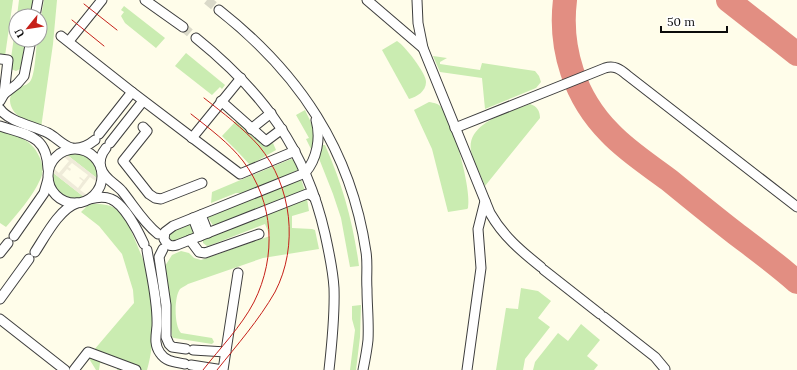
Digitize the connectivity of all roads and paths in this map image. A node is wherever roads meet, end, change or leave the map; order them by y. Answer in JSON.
{"nodes":[{"id":1,"x":102,"y":0,"type":"edge"},
{"id":2,"x":145,"y":0,"type":"edge"},
{"id":3,"x":367,"y":0,"type":"edge"},
{"id":4,"x":417,"y":0,"type":"edge"},
{"id":5,"x":219,"y":10,"type":"tunnel mouth"},
{"id":6,"x":183,"y":28,"type":"tunnel mouth"},
{"id":7,"x":61,"y":36,"type":"dead end"},
{"id":8,"x":196,"y":38,"type":"tunnel mouth"},
{"id":9,"x":69,"y":41,"type":"junction"},
{"id":10,"x":29,"y":48,"type":"edge"},
{"id":11,"x":423,"y":48,"type":"junction"},
{"id":12,"x":0,"y":59,"type":"edge"},
{"id":13,"x":3,"y":70,"type":"edge"},
{"id":14,"x":241,"y":78,"type":"junction"},
{"id":15,"x":132,"y":92,"type":"junction"},
{"id":16,"x":2,"y":97,"type":"edge"},
{"id":17,"x":143,"y":101,"type":"junction"},
{"id":18,"x":222,"y":101,"type":"junction"},
{"id":19,"x":310,"y":106,"type":"junction"},
{"id":20,"x":0,"y":110,"type":"edge"},
{"id":21,"x":271,"y":113,"type":"junction"},
{"id":22,"x":131,"y":116,"type":"junction"},
{"id":23,"x":0,"y":118,"type":"edge"},
{"id":24,"x":0,"y":126,"type":"edge"},
{"id":25,"x":251,"y":128,"type":"junction"},
{"id":26,"x":455,"y":128,"type":"junction"},
{"id":27,"x":282,"y":129,"type":"junction"},
{"id":28,"x":192,"y":138,"type":"junction"},
{"id":29,"x":74,"y":148,"type":"junction"},
{"id":30,"x":295,"y":151,"type":"junction"},
{"id":31,"x":101,"y":169,"type":"junction"},
{"id":32,"x":305,"y":173,"type":"junction"},
{"id":33,"x":48,"y":175,"type":"junction"},
{"id":34,"x":202,"y":182,"type":"dead end"},
{"id":35,"x":315,"y":198,"type":"junction"},
{"id":36,"x":485,"y":201,"type":"junction"},
{"id":37,"x":82,"y":202,"type":"junction"},
{"id":38,"x":797,"y":207,"type":"edge"},
{"id":39,"x":197,"y":216,"type":"junction"},
{"id":40,"x":204,"y":234,"type":"junction"},
{"id":41,"x":259,"y":234,"type":"dead end"},
{"id":42,"x":190,"y":240,"type":"junction"},
{"id":43,"x":162,"y":241,"type":"junction"},
{"id":44,"x":145,"y":247,"type":"junction"},
{"id":45,"x":0,"y":253,"type":"edge"},
{"id":46,"x":238,"y":273,"type":"dead end"},
{"id":47,"x":0,"y":299,"type":"edge"},
{"id":48,"x":0,"y":319,"type":"edge"},
{"id":49,"x":226,"y":352,"type":"junction"},
{"id":50,"x":665,"y":369,"type":"edge"},
{"id":51,"x":65,"y":370,"type":"edge"},
{"id":52,"x":74,"y":370,"type":"edge"},
{"id":53,"x":136,"y":370,"type":"edge"},
{"id":54,"x":223,"y":370,"type":"edge"},
{"id":55,"x":329,"y":370,"type":"edge"},
{"id":56,"x":363,"y":370,"type":"edge"},
{"id":57,"x":467,"y":370,"type":"edge"}],
"edges":[{"from":1,"to":9,"type":"street"},
{"from":2,"to":6,"type":"street"},
{"from":3,"to":11,"type":"street"},
{"from":4,"to":11,"type":"street"},
{"from":5,"to":19,"type":"street"},
{"from":7,"to":9,"type":"street"},
{"from":8,"to":14,"type":"street"},
{"from":9,"to":15,"type":"street"},
{"from":10,"to":16,"type":"street"},
{"from":11,"to":26,"type":"street"},
{"from":12,"to":13,"type":"street"},
{"from":13,"to":16,"type":"street"},
{"from":14,"to":18,"type":"street"},
{"from":14,"to":21,"type":"street"},
{"from":15,"to":17,"type":"street"},
{"from":15,"to":29,"type":"street"},
{"from":17,"to":22,"type":"street"},
{"from":17,"to":28,"type":"street"},
{"from":18,"to":25,"type":"street"},
{"from":18,"to":28,"type":"street"},
{"from":19,"to":32,"type":"street"},
{"from":19,"to":56,"type":"street"},
{"from":20,"to":23,"type":"street"},
{"from":20,"to":29,"type":"street"},
{"from":21,"to":25,"type":"street"},
{"from":21,"to":27,"type":"street"},
{"from":22,"to":31,"type":"street"},
{"from":22,"to":34,"type":"street"},
{"from":24,"to":33,"type":"street"},
{"from":25,"to":27,"type":"street"},
{"from":26,"to":36,"type":"street"},
{"from":26,"to":38,"type":"street"},
{"from":27,"to":30,"type":"street"},
{"from":28,"to":30,"type":"street"},
{"from":29,"to":31,"type":"street"},
{"from":29,"to":33,"type":"street"},
{"from":30,"to":32,"type":"street"},
{"from":31,"to":37,"type":"street"},
{"from":31,"to":43,"type":"street"},
{"from":32,"to":35,"type":"street"},
{"from":32,"to":39,"type":"street"},
{"from":33,"to":37,"type":"street"},
{"from":33,"to":45,"type":"street"},
{"from":35,"to":40,"type":"street"},
{"from":35,"to":55,"type":"street"},
{"from":36,"to":50,"type":"street"},
{"from":36,"to":57,"type":"street"},
{"from":37,"to":44,"type":"street"},
{"from":37,"to":47,"type":"street"},
{"from":39,"to":40,"type":"street"},
{"from":39,"to":43,"type":"street"},
{"from":40,"to":42,"type":"street"},
{"from":41,"to":42,"type":"street"},
{"from":42,"to":43,"type":"street"},
{"from":43,"to":44,"type":"street"},
{"from":43,"to":44,"type":"street"},
{"from":43,"to":49,"type":"street"},
{"from":44,"to":54,"type":"street"},
{"from":46,"to":49,"type":"street"},
{"from":48,"to":51,"type":"street"},
{"from":49,"to":54,"type":"street"},
{"from":52,"to":53,"type":"street"}]}
